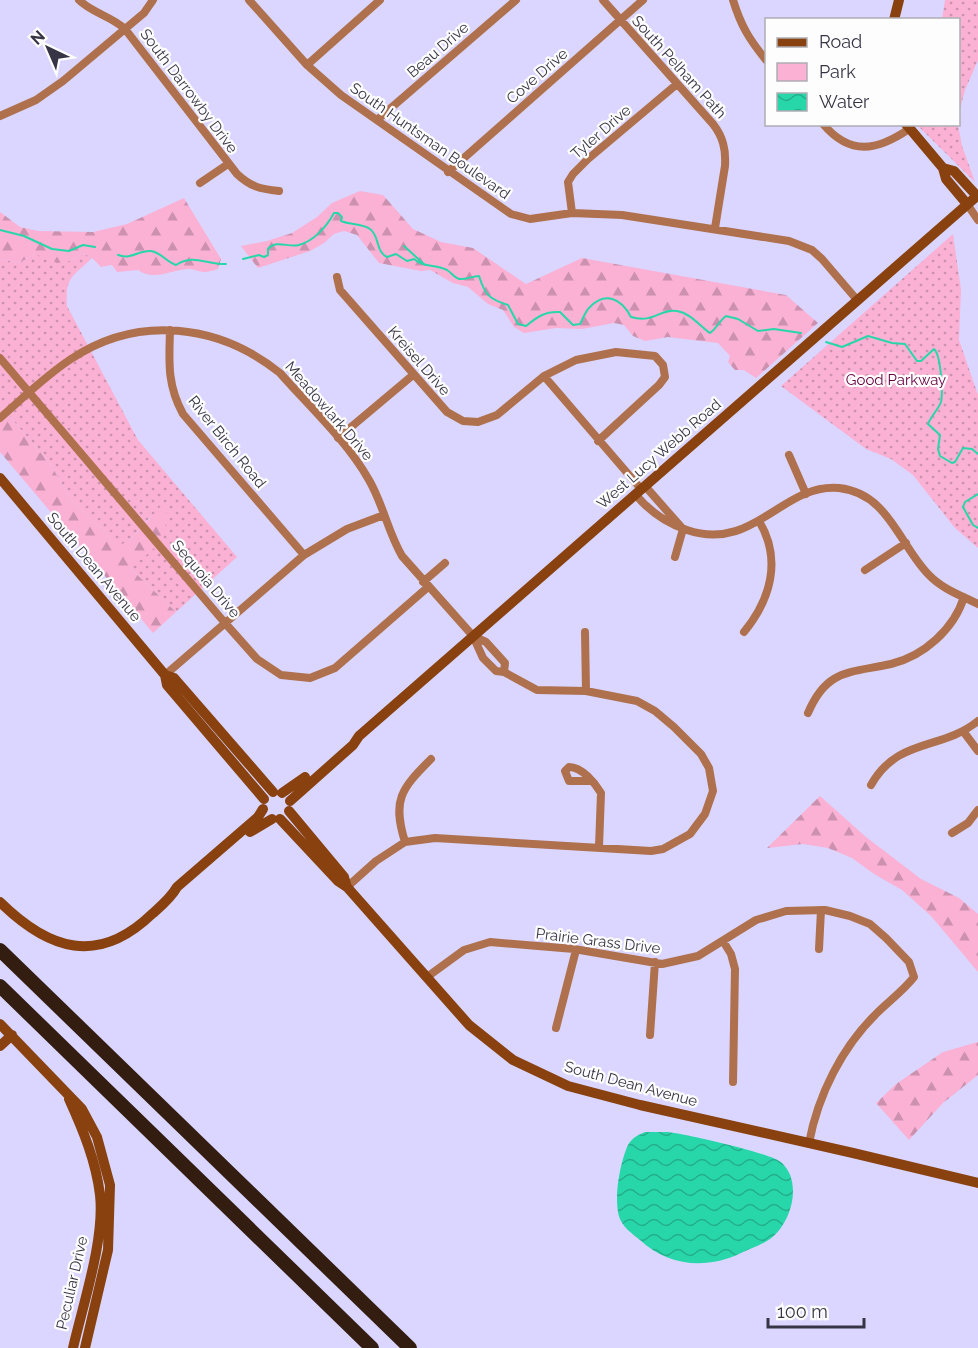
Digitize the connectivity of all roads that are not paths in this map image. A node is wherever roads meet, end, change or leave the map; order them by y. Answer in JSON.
{"nodes":[{"id":1,"x":79,"y":0,"type":"edge"},
{"id":2,"x":153,"y":0,"type":"edge"},
{"id":3,"x":380,"y":0,"type":"edge"},
{"id":4,"x":516,"y":0,"type":"edge"},
{"id":5,"x":603,"y":0,"type":"edge"},
{"id":6,"x":643,"y":0,"type":"edge"},
{"id":7,"x":734,"y":0,"type":"edge"},
{"id":8,"x":899,"y":0,"type":"edge"},
{"id":9,"x":252,"y":1,"type":"edge"},
{"id":10,"x":894,"y":18,"type":"edge"},
{"id":11,"x":620,"y":20,"type":"junction"},
{"id":12,"x":125,"y":29,"type":"junction"},
{"id":13,"x":765,"y":59,"type":"edge"},
{"id":14,"x":307,"y":65,"type":"junction"},
{"id":15,"x":677,"y":84,"type":"junction"},
{"id":16,"x":0,"y":116,"type":"edge"},
{"id":17,"x":377,"y":120,"type":"junction"},
{"id":18,"x":825,"y":126,"type":"edge"},
{"id":19,"x":908,"y":127,"type":"edge"},
{"id":20,"x":228,"y":164,"type":"junction"},
{"id":21,"x":943,"y":168,"type":"junction"},
{"id":22,"x":448,"y":172,"type":"junction"},
{"id":23,"x":200,"y":183,"type":"dead end"},
{"id":24,"x":279,"y":191,"type":"dead end"},
{"id":25,"x":978,"y":196,"type":"edge"},
{"id":26,"x":967,"y":204,"type":"junction"},
{"id":27,"x":572,"y":213,"type":"junction"},
{"id":28,"x":978,"y":220,"type":"edge"},
{"id":29,"x":715,"y":228,"type":"junction"},
{"id":30,"x":337,"y":276,"type":"dead end"},
{"id":31,"x":858,"y":301,"type":"junction"},
{"id":32,"x":170,"y":330,"type":"junction"},
{"id":33,"x":0,"y":358,"type":"edge"},
{"id":34,"x":412,"y":375,"type":"junction"},
{"id":35,"x":544,"y":376,"type":"junction"},
{"id":36,"x":29,"y":393,"type":"junction"},
{"id":37,"x":0,"y":418,"type":"edge"},
{"id":38,"x":338,"y":438,"type":"junction"},
{"id":39,"x":598,"y":441,"type":"junction"},
{"id":40,"x":789,"y":455,"type":"dead end"},
{"id":41,"x":0,"y":478,"type":"edge"},
{"id":42,"x":640,"y":490,"type":"junction"},
{"id":43,"x":806,"y":494,"type":"junction"},
{"id":44,"x":384,"y":515,"type":"junction"},
{"id":45,"x":759,"y":520,"type":"junction"},
{"id":46,"x":683,"y":529,"type":"junction"},
{"id":47,"x":906,"y":543,"type":"junction"},
{"id":48,"x":304,"y":555,"type":"junction"},
{"id":49,"x":675,"y":557,"type":"dead end"},
{"id":50,"x":445,"y":563,"type":"dead end"},
{"id":51,"x":865,"y":570,"type":"dead end"},
{"id":52,"x":426,"y":584,"type":"junction"},
{"id":53,"x":964,"y":597,"type":"junction"},
{"id":54,"x":978,"y":604,"type":"edge"},
{"id":55,"x":225,"y":623,"type":"junction"},
{"id":56,"x":585,"y":632,"type":"dead end"},
{"id":57,"x":744,"y":632,"type":"dead end"},
{"id":58,"x":473,"y":636,"type":"junction"},
{"id":59,"x":504,"y":672,"type":"junction"},
{"id":60,"x":165,"y":675,"type":"junction"},
{"id":61,"x":586,"y":692,"type":"junction"},
{"id":62,"x":808,"y":713,"type":"dead end"},
{"id":63,"x":978,"y":721,"type":"edge"},
{"id":64,"x":963,"y":731,"type":"junction"},
{"id":65,"x":359,"y":735,"type":"junction"},
{"id":66,"x":978,"y":751,"type":"edge"},
{"id":67,"x":430,"y":759,"type":"dead end"},
{"id":68,"x":591,"y":781,"type":"dead end"},
{"id":69,"x":871,"y":785,"type":"dead end"},
{"id":70,"x":277,"y":792,"type":"junction"},
{"id":71,"x":263,"y":804,"type":"junction"},
{"id":72,"x":290,"y":806,"type":"junction"},
{"id":73,"x":978,"y":810,"type":"edge"},
{"id":74,"x":276,"y":819,"type":"junction"},
{"id":75,"x":952,"y":833,"type":"dead end"},
{"id":76,"x":405,"y":842,"type":"junction"},
{"id":77,"x":599,"y":847,"type":"junction"},
{"id":78,"x":347,"y":887,"type":"junction"},
{"id":79,"x":173,"y":894,"type":"junction"},
{"id":80,"x":0,"y":902,"type":"edge"},
{"id":81,"x":821,"y":910,"type":"junction"},
{"id":82,"x":723,"y":940,"type":"junction"},
{"id":83,"x":819,"y":949,"type":"dead end"},
{"id":84,"x":0,"y":950,"type":"edge"},
{"id":85,"x":576,"y":950,"type":"junction"},
{"id":86,"x":655,"y":962,"type":"junction"},
{"id":87,"x":427,"y":977,"type":"junction"},
{"id":88,"x":0,"y":986,"type":"edge"},
{"id":89,"x":0,"y":1024,"type":"edge"},
{"id":90,"x":556,"y":1028,"type":"dead end"},
{"id":91,"x":12,"y":1035,"type":"junction"},
{"id":92,"x":650,"y":1035,"type":"dead end"},
{"id":93,"x":0,"y":1046,"type":"edge"},
{"id":94,"x":733,"y":1082,"type":"dead end"},
{"id":95,"x":64,"y":1088,"type":"junction"},
{"id":96,"x":809,"y":1143,"type":"junction"},
{"id":97,"x":978,"y":1183,"type":"edge"},
{"id":98,"x":72,"y":1348,"type":"edge"},
{"id":99,"x":85,"y":1348,"type":"edge"},
{"id":100,"x":372,"y":1348,"type":"edge"},
{"id":101,"x":410,"y":1348,"type":"edge"}],
"edges":[{"from":1,"to":12,"type":"street","name":"South Darrowby Drive"},
{"from":2,"to":12,"type":"street"},
{"from":3,"to":14,"type":"street"},
{"from":4,"to":17,"type":"street","name":"Beau Drive"},
{"from":5,"to":11,"type":"street","name":"South Pelham Path"},
{"from":6,"to":11,"type":"street","name":"Cove Drive"},
{"from":7,"to":13,"type":"street"},
{"from":8,"to":10,"type":"street"},
{"from":9,"to":14,"type":"street","name":"South Huntsman Boulevard"},
{"from":11,"to":15,"type":"street","name":"South Pelham Path"},
{"from":11,"to":22,"type":"street","name":"Cove Drive"},
{"from":12,"to":16,"type":"street"},
{"from":12,"to":20,"type":"street","name":"South Darrowby Drive"},
{"from":14,"to":17,"type":"street","name":"South Huntsman Boulevard"},
{"from":15,"to":27,"type":"street","name":"Tyler Drive"},
{"from":15,"to":29,"type":"street","name":"South Pelham Path"},
{"from":17,"to":22,"type":"street","name":"South Huntsman Boulevard"},
{"from":18,"to":19,"type":"street"},
{"from":19,"to":21,"type":"street"},
{"from":20,"to":23,"type":"street"},
{"from":20,"to":24,"type":"street","name":"South Darrowby Drive"},
{"from":21,"to":25,"type":"street"},
{"from":21,"to":26,"type":"street"},
{"from":22,"to":27,"type":"street","name":"South Huntsman Boulevard"},
{"from":25,"to":26,"type":"street","name":"West Lucy Webb Road"},
{"from":26,"to":28,"type":"street"},
{"from":26,"to":31,"type":"street","name":"West Lucy Webb Road"},
{"from":27,"to":29,"type":"street","name":"South Huntsman Boulevard"},
{"from":29,"to":31,"type":"street","name":"South Huntsman Boulevard"},
{"from":30,"to":34,"type":"street","name":"Kreisel Drive"},
{"from":31,"to":42,"type":"street","name":"West Lucy Webb Road"},
{"from":32,"to":36,"type":"street","name":"Meadowlark Drive"},
{"from":32,"to":38,"type":"street","name":"Meadowlark Drive"},
{"from":32,"to":48,"type":"street","name":"River Birch Road"},
{"from":33,"to":36,"type":"street","name":"Sequoia Drive"},
{"from":34,"to":35,"type":"street","name":"Kreisel Drive"},
{"from":34,"to":38,"type":"street"},
{"from":35,"to":39,"type":"street"},
{"from":35,"to":39,"type":"street","name":"Kreisel Drive"},
{"from":36,"to":37,"type":"street","name":"Meadowlark Drive"},
{"from":36,"to":55,"type":"street","name":"Sequoia Drive"},
{"from":38,"to":44,"type":"street","name":"Meadowlark Drive"},
{"from":39,"to":42,"type":"street"},
{"from":40,"to":43,"type":"street"},
{"from":41,"to":60,"type":"street","name":"South Dean Avenue"},
{"from":42,"to":46,"type":"street"},
{"from":42,"to":46,"type":"street"},
{"from":42,"to":58,"type":"street","name":"West Lucy Webb Road"},
{"from":43,"to":45,"type":"street"},
{"from":43,"to":47,"type":"street"},
{"from":44,"to":48,"type":"street"},
{"from":44,"to":52,"type":"street","name":"Meadowlark Drive"},
{"from":45,"to":46,"type":"street"},
{"from":45,"to":57,"type":"street"},
{"from":46,"to":49,"type":"street"},
{"from":47,"to":51,"type":"street"},
{"from":47,"to":53,"type":"street"},
{"from":48,"to":55,"type":"street"},
{"from":50,"to":52,"type":"street","name":"Sequoia Drive"},
{"from":52,"to":55,"type":"street","name":"Sequoia Drive"},
{"from":52,"to":58,"type":"street","name":"Meadowlark Drive"},
{"from":53,"to":54,"type":"street"},
{"from":53,"to":62,"type":"street"},
{"from":55,"to":60,"type":"street"},
{"from":56,"to":61,"type":"street"},
{"from":58,"to":59,"type":"street"},
{"from":58,"to":59,"type":"street"},
{"from":58,"to":65,"type":"street","name":"West Lucy Webb Road"},
{"from":59,"to":61,"type":"street"},
{"from":60,"to":70,"type":"street","name":"South Dean Avenue"},
{"from":60,"to":71,"type":"street","name":"South Dean Avenue"},
{"from":61,"to":77,"type":"street"},
{"from":63,"to":64,"type":"street"},
{"from":64,"to":66,"type":"street"},
{"from":64,"to":69,"type":"street"},
{"from":65,"to":70,"type":"street","name":"West Lucy Webb Road"},
{"from":65,"to":72,"type":"street","name":"West Lucy Webb Road"},
{"from":67,"to":76,"type":"street"},
{"from":68,"to":77,"type":"street"},
{"from":70,"to":71,"type":"street","name":"West Lucy Webb Road"},
{"from":70,"to":72,"type":"street","name":"South Dean Avenue"},
{"from":71,"to":74,"type":"street","name":"South Dean Avenue"},
{"from":71,"to":79,"type":"street"},
{"from":72,"to":74,"type":"street","name":"West Lucy Webb Road"},
{"from":72,"to":78,"type":"street","name":"South Dean Avenue"},
{"from":73,"to":75,"type":"street"},
{"from":74,"to":78,"type":"street","name":"South Dean Avenue"},
{"from":74,"to":79,"type":"street"},
{"from":76,"to":77,"type":"street"},
{"from":76,"to":78,"type":"street"},
{"from":78,"to":87,"type":"street","name":"South Dean Avenue"},
{"from":79,"to":80,"type":"street"},
{"from":81,"to":82,"type":"street","name":"Prairie Grass Drive"},
{"from":81,"to":83,"type":"street"},
{"from":81,"to":96,"type":"street","name":"Prairie Grass Drive"},
{"from":82,"to":86,"type":"street","name":"Prairie Grass Drive"},
{"from":82,"to":94,"type":"street"},
{"from":84,"to":101,"type":"highway"},
{"from":85,"to":86,"type":"street","name":"Prairie Grass Drive"},
{"from":85,"to":87,"type":"street","name":"Prairie Grass Drive"},
{"from":85,"to":90,"type":"street"},
{"from":86,"to":92,"type":"street"},
{"from":87,"to":96,"type":"street","name":"South Dean Avenue"},
{"from":88,"to":100,"type":"highway"},
{"from":89,"to":91,"type":"street","name":"Peculiar Drive"},
{"from":91,"to":93,"type":"street"},
{"from":91,"to":95,"type":"street","name":"Peculiar Drive"},
{"from":95,"to":98,"type":"street","name":"Peculiar Drive"},
{"from":95,"to":99,"type":"street","name":"Peculiar Drive"},
{"from":96,"to":97,"type":"street","name":"South Dean Avenue"}]}
